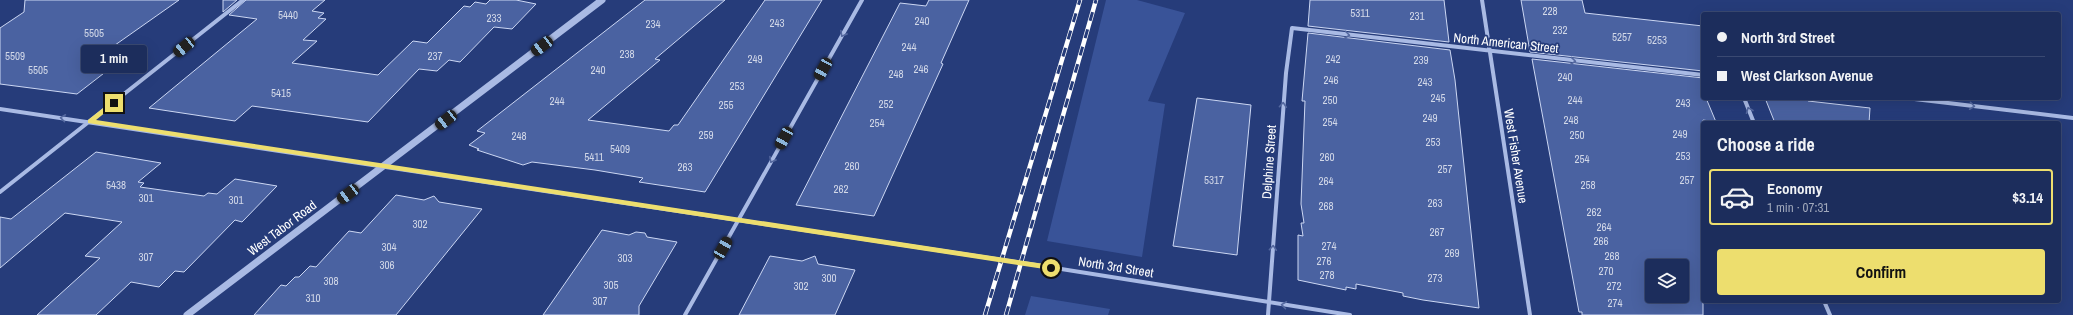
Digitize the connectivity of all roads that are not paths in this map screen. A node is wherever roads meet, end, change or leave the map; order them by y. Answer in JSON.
{"nodes":[{"id":1,"x":243,"y":0,"type":"edge"},
{"id":2,"x":602,"y":0,"type":"edge"},
{"id":3,"x":862,"y":0,"type":"edge"},
{"id":4,"x":1482,"y":0,"type":"edge"},
{"id":5,"x":1308,"y":30,"type":"joint"},
{"id":6,"x":1490,"y":52,"type":"junction"},
{"id":7,"x":1701,"y":75,"type":"edge"},
{"id":8,"x":1745,"y":100,"type":"edge"},
{"id":9,"x":1923,"y":100,"type":"edge"},
{"id":10,"x":0,"y":109,"type":"edge"},
{"id":11,"x":2073,"y":118,"type":"edge"},
{"id":12,"x":1753,"y":121,"type":"edge"},
{"id":13,"x":90,"y":122,"type":"junction"},
{"id":14,"x":385,"y":166,"type":"junction"},
{"id":15,"x":0,"y":192,"type":"edge"},
{"id":16,"x":738,"y":221,"type":"junction"},
{"id":17,"x":1268,"y":303,"type":"junction"},
{"id":18,"x":1825,"y":303,"type":"edge"},
{"id":19,"x":187,"y":315,"type":"edge"},
{"id":20,"x":685,"y":315,"type":"edge"},
{"id":21,"x":1268,"y":315,"type":"edge"},
{"id":22,"x":1350,"y":315,"type":"edge"},
{"id":23,"x":1530,"y":315,"type":"edge"},
{"id":24,"x":1830,"y":315,"type":"edge"}],
"edges":[{"from":1,"to":13,"type":"street"},
{"from":2,"to":14,"type":"street","name":"West Tabor Road"},
{"from":3,"to":16,"type":"street","one_way":true},
{"from":4,"to":6,"type":"street","name":"West Fisher Avenue"},
{"from":5,"to":6,"type":"street","name":"North American Street","one_way":true},
{"from":17,"to":5,"type":"street","name":"Delphine Street","one_way":true},
{"from":6,"to":7,"type":"street","name":"North American Street","one_way":true},
{"from":6,"to":23,"type":"street","name":"West Fisher Avenue"},
{"from":12,"to":8,"type":"street","one_way":true},
{"from":9,"to":11,"type":"street","one_way":true},
{"from":13,"to":10,"type":"street","name":"North 3rd Street","one_way":true},
{"from":13,"to":14,"type":"street","name":"North 3rd Street"},
{"from":13,"to":15,"type":"street"},
{"from":14,"to":16,"type":"street","name":"North 3rd Street"},
{"from":14,"to":19,"type":"street","name":"West Tabor Road"},
{"from":16,"to":17,"type":"street","name":"North 3rd Street"},
{"from":16,"to":20,"type":"street"},
{"from":17,"to":21,"type":"street","name":"Delphine Street"},
{"from":22,"to":17,"type":"street","name":"North 3rd Street","one_way":true},
{"from":18,"to":24,"type":"street"}]}
